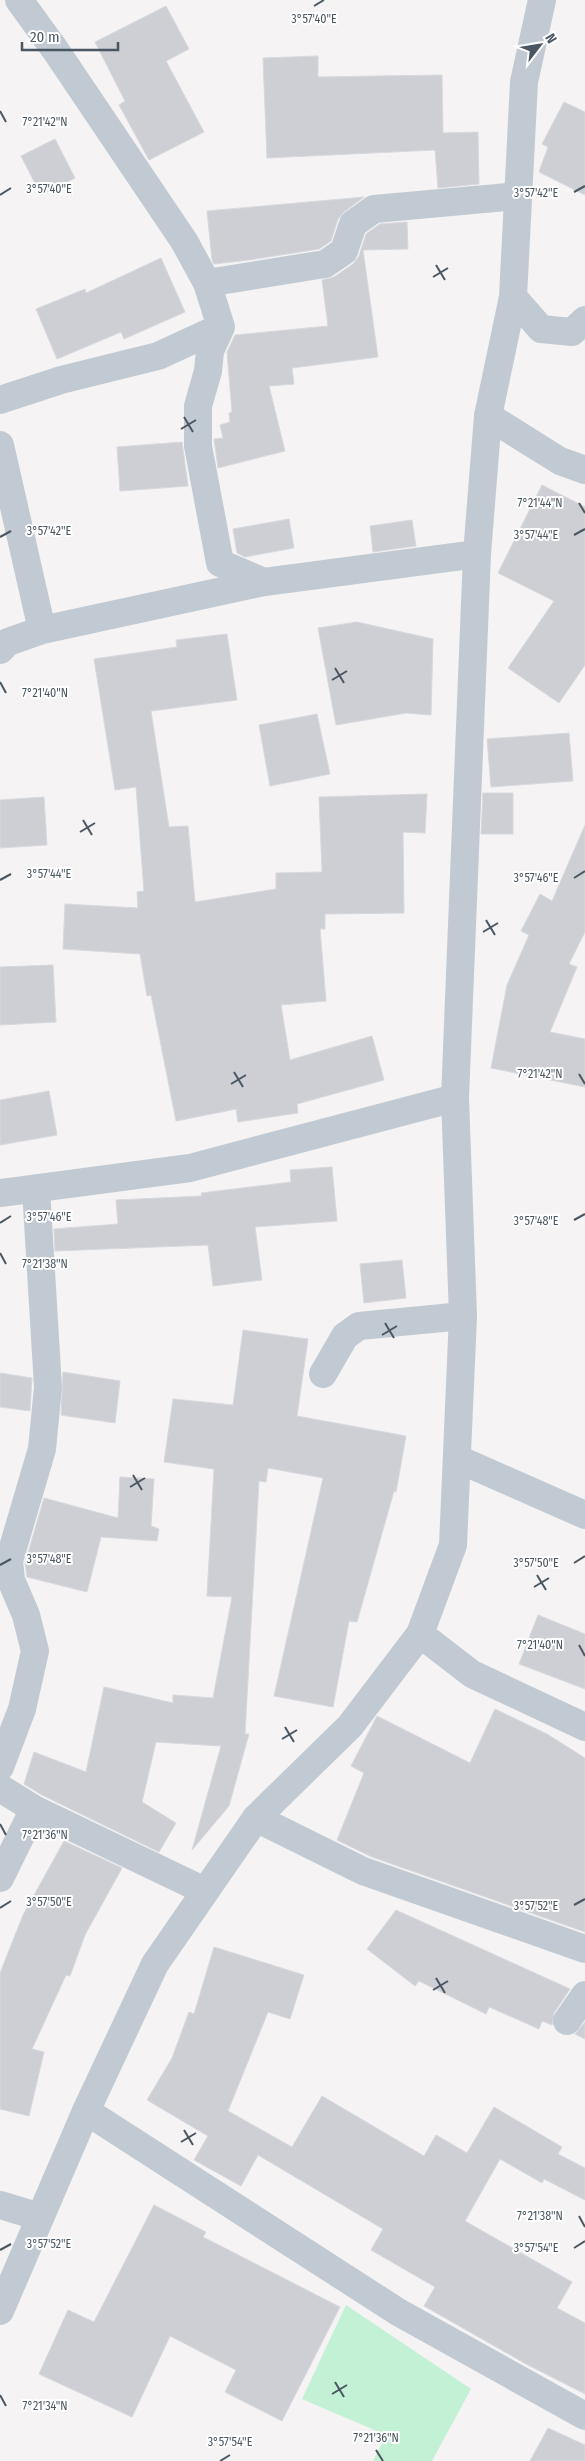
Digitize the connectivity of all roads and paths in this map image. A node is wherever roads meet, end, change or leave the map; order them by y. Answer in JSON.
{"nodes":[{"id":1,"x":19,"y":0,"type":"edge"},
{"id":2,"x":542,"y":0,"type":"edge"},
{"id":3,"x":518,"y":196,"type":"junction"},
{"id":4,"x":207,"y":283,"type":"junction"},
{"id":5,"x":513,"y":297,"type":"junction"},
{"id":6,"x":585,"y":320,"type":"edge"},
{"id":7,"x":220,"y":328,"type":"junction"},
{"id":8,"x":0,"y":400,"type":"edge"},
{"id":9,"x":488,"y":416,"type":"junction"},
{"id":10,"x":0,"y":445,"type":"edge"},
{"id":11,"x":585,"y":470,"type":"edge"},
{"id":12,"x":477,"y":554,"type":"junction"},
{"id":13,"x":264,"y":582,"type":"junction"},
{"id":14,"x":42,"y":630,"type":"junction"},
{"id":15,"x":0,"y":650,"type":"edge"},
{"id":16,"x":455,"y":1098,"type":"junction"},
{"id":17,"x":36,"y":1189,"type":"junction"},
{"id":18,"x":0,"y":1193,"type":"edge"},
{"id":19,"x":463,"y":1316,"type":"junction"},
{"id":20,"x":323,"y":1374,"type":"dead end"},
{"id":21,"x":458,"y":1460,"type":"junction"},
{"id":22,"x":585,"y":1515,"type":"edge"},
{"id":23,"x":420,"y":1634,"type":"junction"},
{"id":24,"x":585,"y":1727,"type":"edge"},
{"id":25,"x":0,"y":1767,"type":"edge"},
{"id":26,"x":0,"y":1788,"type":"edge"},
{"id":27,"x":34,"y":1810,"type":"junction"},
{"id":28,"x":256,"y":1818,"type":"junction"},
{"id":29,"x":0,"y":1878,"type":"edge"},
{"id":30,"x":205,"y":1891,"type":"junction"},
{"id":31,"x":585,"y":1949,"type":"edge"},
{"id":32,"x":585,"y":1995,"type":"edge"},
{"id":33,"x":566,"y":2021,"type":"dead end"},
{"id":34,"x":86,"y":2111,"type":"junction"},
{"id":35,"x":0,"y":2205,"type":"edge"},
{"id":36,"x":40,"y":2217,"type":"junction"},
{"id":37,"x":0,"y":2311,"type":"edge"},
{"id":38,"x":585,"y":2416,"type":"edge"}],
"edges":[{"from":1,"to":4,"type":"street"},
{"from":2,"to":3,"type":"street"},
{"from":3,"to":4,"type":"street"},
{"from":3,"to":5,"type":"street"},
{"from":4,"to":7,"type":"street"},
{"from":5,"to":6,"type":"street"},
{"from":5,"to":9,"type":"street"},
{"from":7,"to":8,"type":"street"},
{"from":7,"to":13,"type":"street"},
{"from":9,"to":11,"type":"street"},
{"from":9,"to":12,"type":"street"},
{"from":10,"to":14,"type":"street"},
{"from":12,"to":13,"type":"street"},
{"from":12,"to":16,"type":"street"},
{"from":13,"to":14,"type":"street"},
{"from":14,"to":15,"type":"street"},
{"from":16,"to":17,"type":"street"},
{"from":16,"to":19,"type":"street"},
{"from":17,"to":18,"type":"street"},
{"from":17,"to":25,"type":"street"},
{"from":19,"to":20,"type":"street"},
{"from":19,"to":21,"type":"street"},
{"from":21,"to":22,"type":"street"},
{"from":21,"to":23,"type":"street"},
{"from":23,"to":24,"type":"street"},
{"from":23,"to":28,"type":"street"},
{"from":26,"to":27,"type":"street"},
{"from":27,"to":29,"type":"street"},
{"from":27,"to":30,"type":"street"},
{"from":28,"to":30,"type":"street"},
{"from":28,"to":31,"type":"street"},
{"from":30,"to":34,"type":"street"},
{"from":32,"to":33,"type":"street"},
{"from":34,"to":36,"type":"street"},
{"from":34,"to":38,"type":"street"},
{"from":35,"to":36,"type":"street"},
{"from":36,"to":37,"type":"street"}]}
